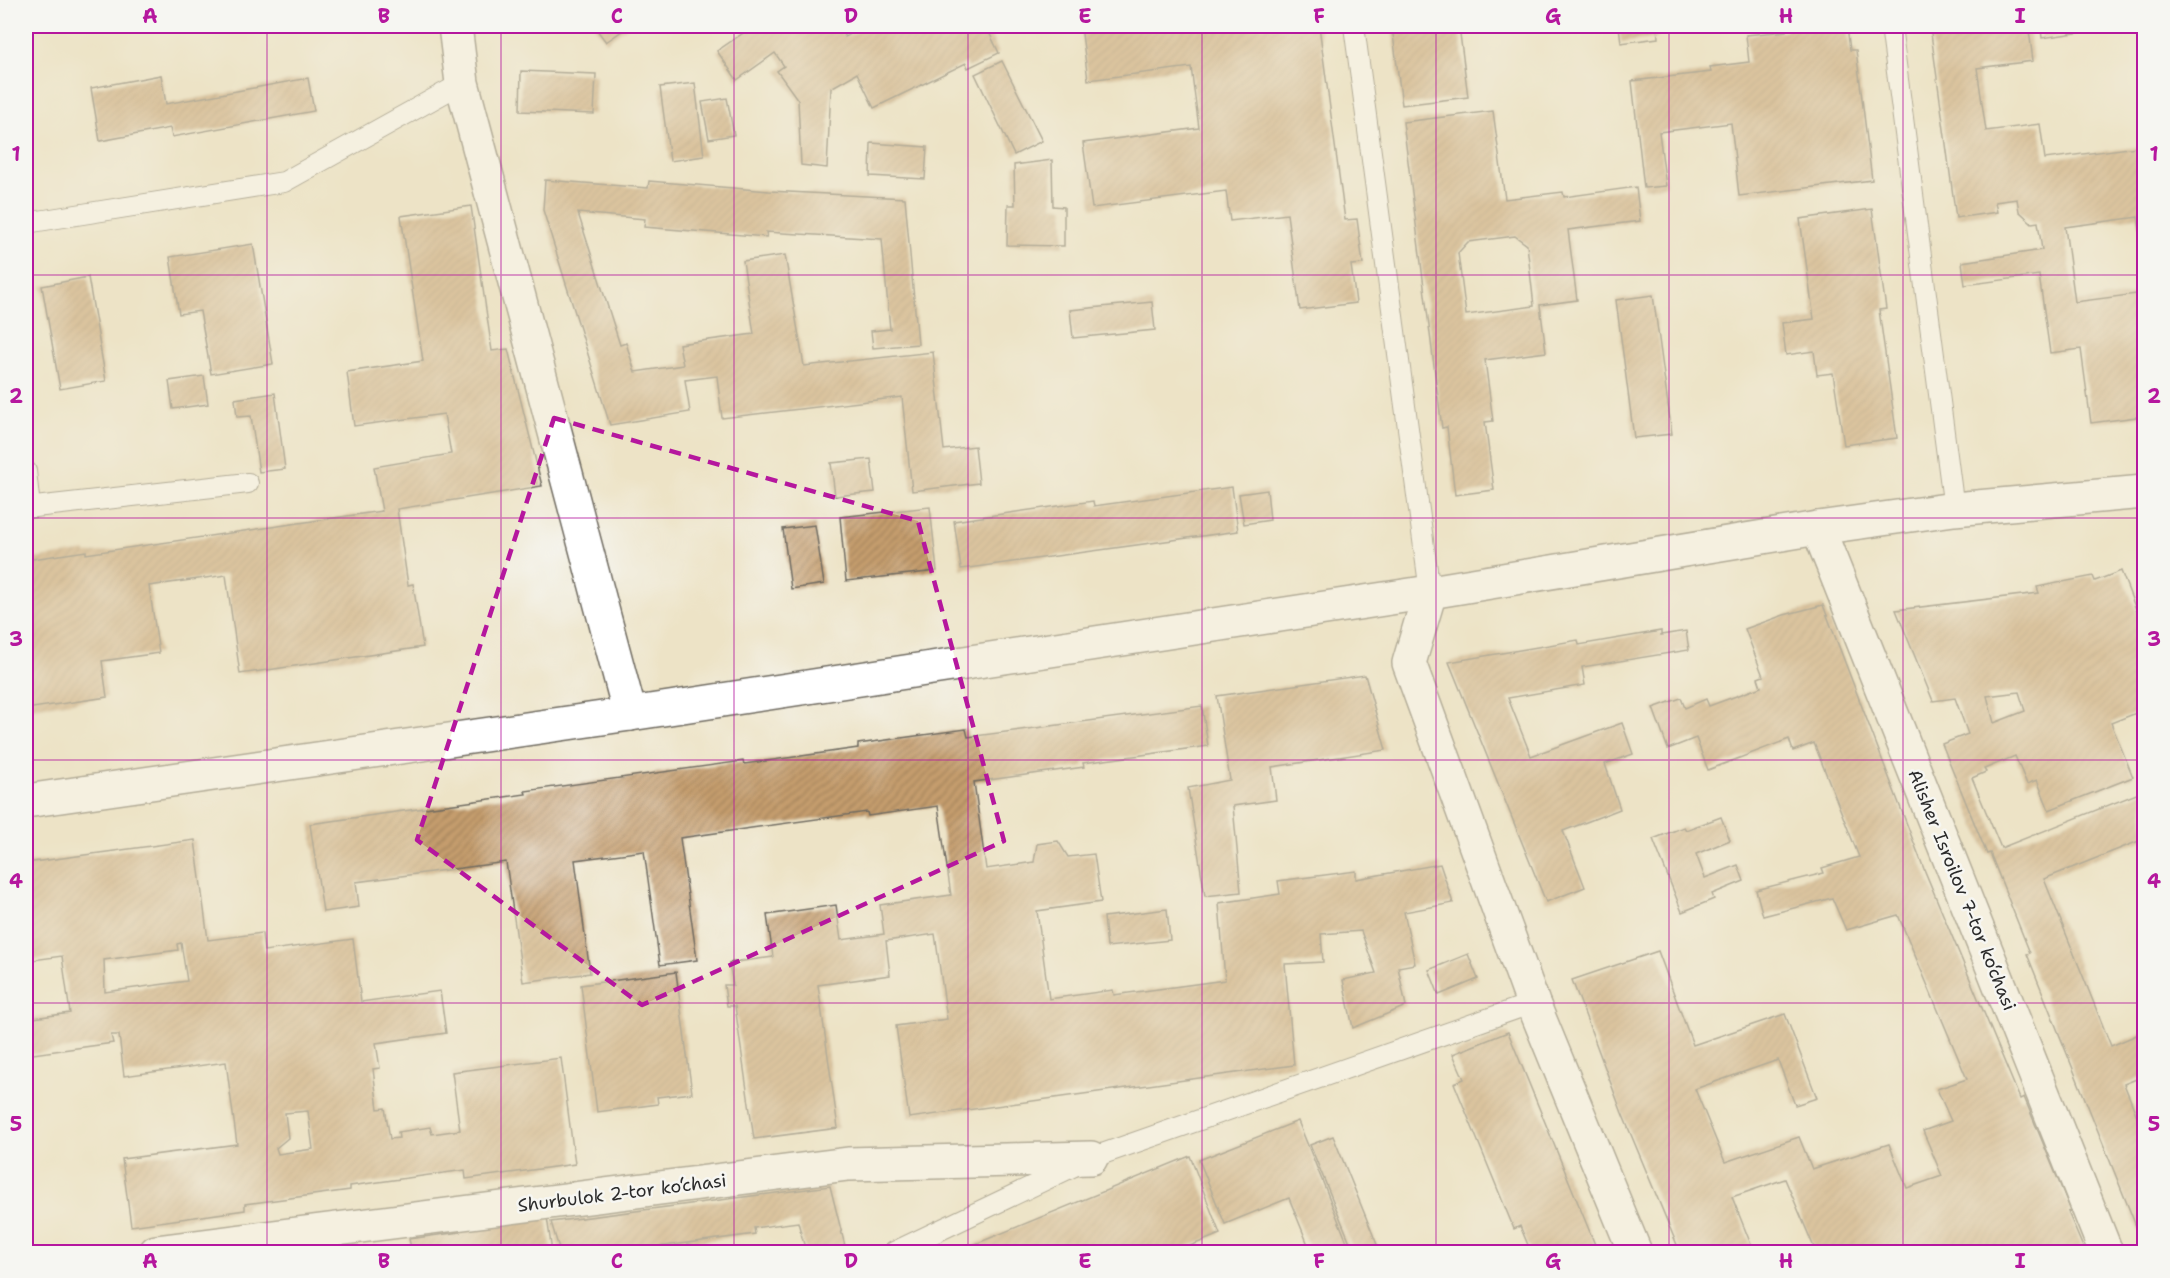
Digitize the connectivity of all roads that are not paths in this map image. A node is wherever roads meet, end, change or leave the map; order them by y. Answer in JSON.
{"nodes":[{"id":1,"x":455,"y":26,"type":"edge"},
{"id":2,"x":1354,"y":26,"type":"edge"},
{"id":3,"x":1891,"y":26,"type":"edge"},
{"id":4,"x":462,"y":82,"type":"junction"},
{"id":5,"x":26,"y":223,"type":"edge"},
{"id":6,"x":26,"y":471,"type":"edge"},
{"id":7,"x":248,"y":483,"type":"dead end"},
{"id":8,"x":2145,"y":492,"type":"edge"},
{"id":9,"x":28,"y":508,"type":"edge"},
{"id":10,"x":1954,"y":509,"type":"junction"},
{"id":11,"x":1818,"y":528,"type":"junction"},
{"id":12,"x":1430,"y":592,"type":"junction"},
{"id":13,"x":630,"y":714,"type":"junction"},
{"id":14,"x":26,"y":801,"type":"edge"},
{"id":15,"x":1533,"y":1003,"type":"junction"},
{"id":16,"x":1091,"y":1158,"type":"junction"},
{"id":17,"x":156,"y":1252,"type":"edge"},
{"id":18,"x":894,"y":1252,"type":"edge"},
{"id":19,"x":1635,"y":1252,"type":"edge"},
{"id":20,"x":2106,"y":1252,"type":"edge"}],
"edges":[{"from":1,"to":4,"type":"street"},
{"from":2,"to":12,"type":"lane"},
{"from":3,"to":10,"type":"lane"},
{"from":4,"to":5,"type":"lane"},
{"from":4,"to":13,"type":"street"},
{"from":6,"to":9,"type":"lane"},
{"from":7,"to":9,"type":"lane"},
{"from":8,"to":10,"type":"street"},
{"from":10,"to":11,"type":"street"},
{"from":11,"to":12,"type":"street"},
{"from":11,"to":20,"type":"street","name":"Alisher Isroilov 7-tor ko‘chasi"},
{"from":12,"to":13,"type":"street"},
{"from":12,"to":15,"type":"street"},
{"from":13,"to":14,"type":"street"},
{"from":15,"to":16,"type":"lane"},
{"from":15,"to":19,"type":"street"},
{"from":16,"to":17,"type":"street","name":"Shurbulok 2-tor ko‘chasi"},
{"from":16,"to":18,"type":"lane"}]}
